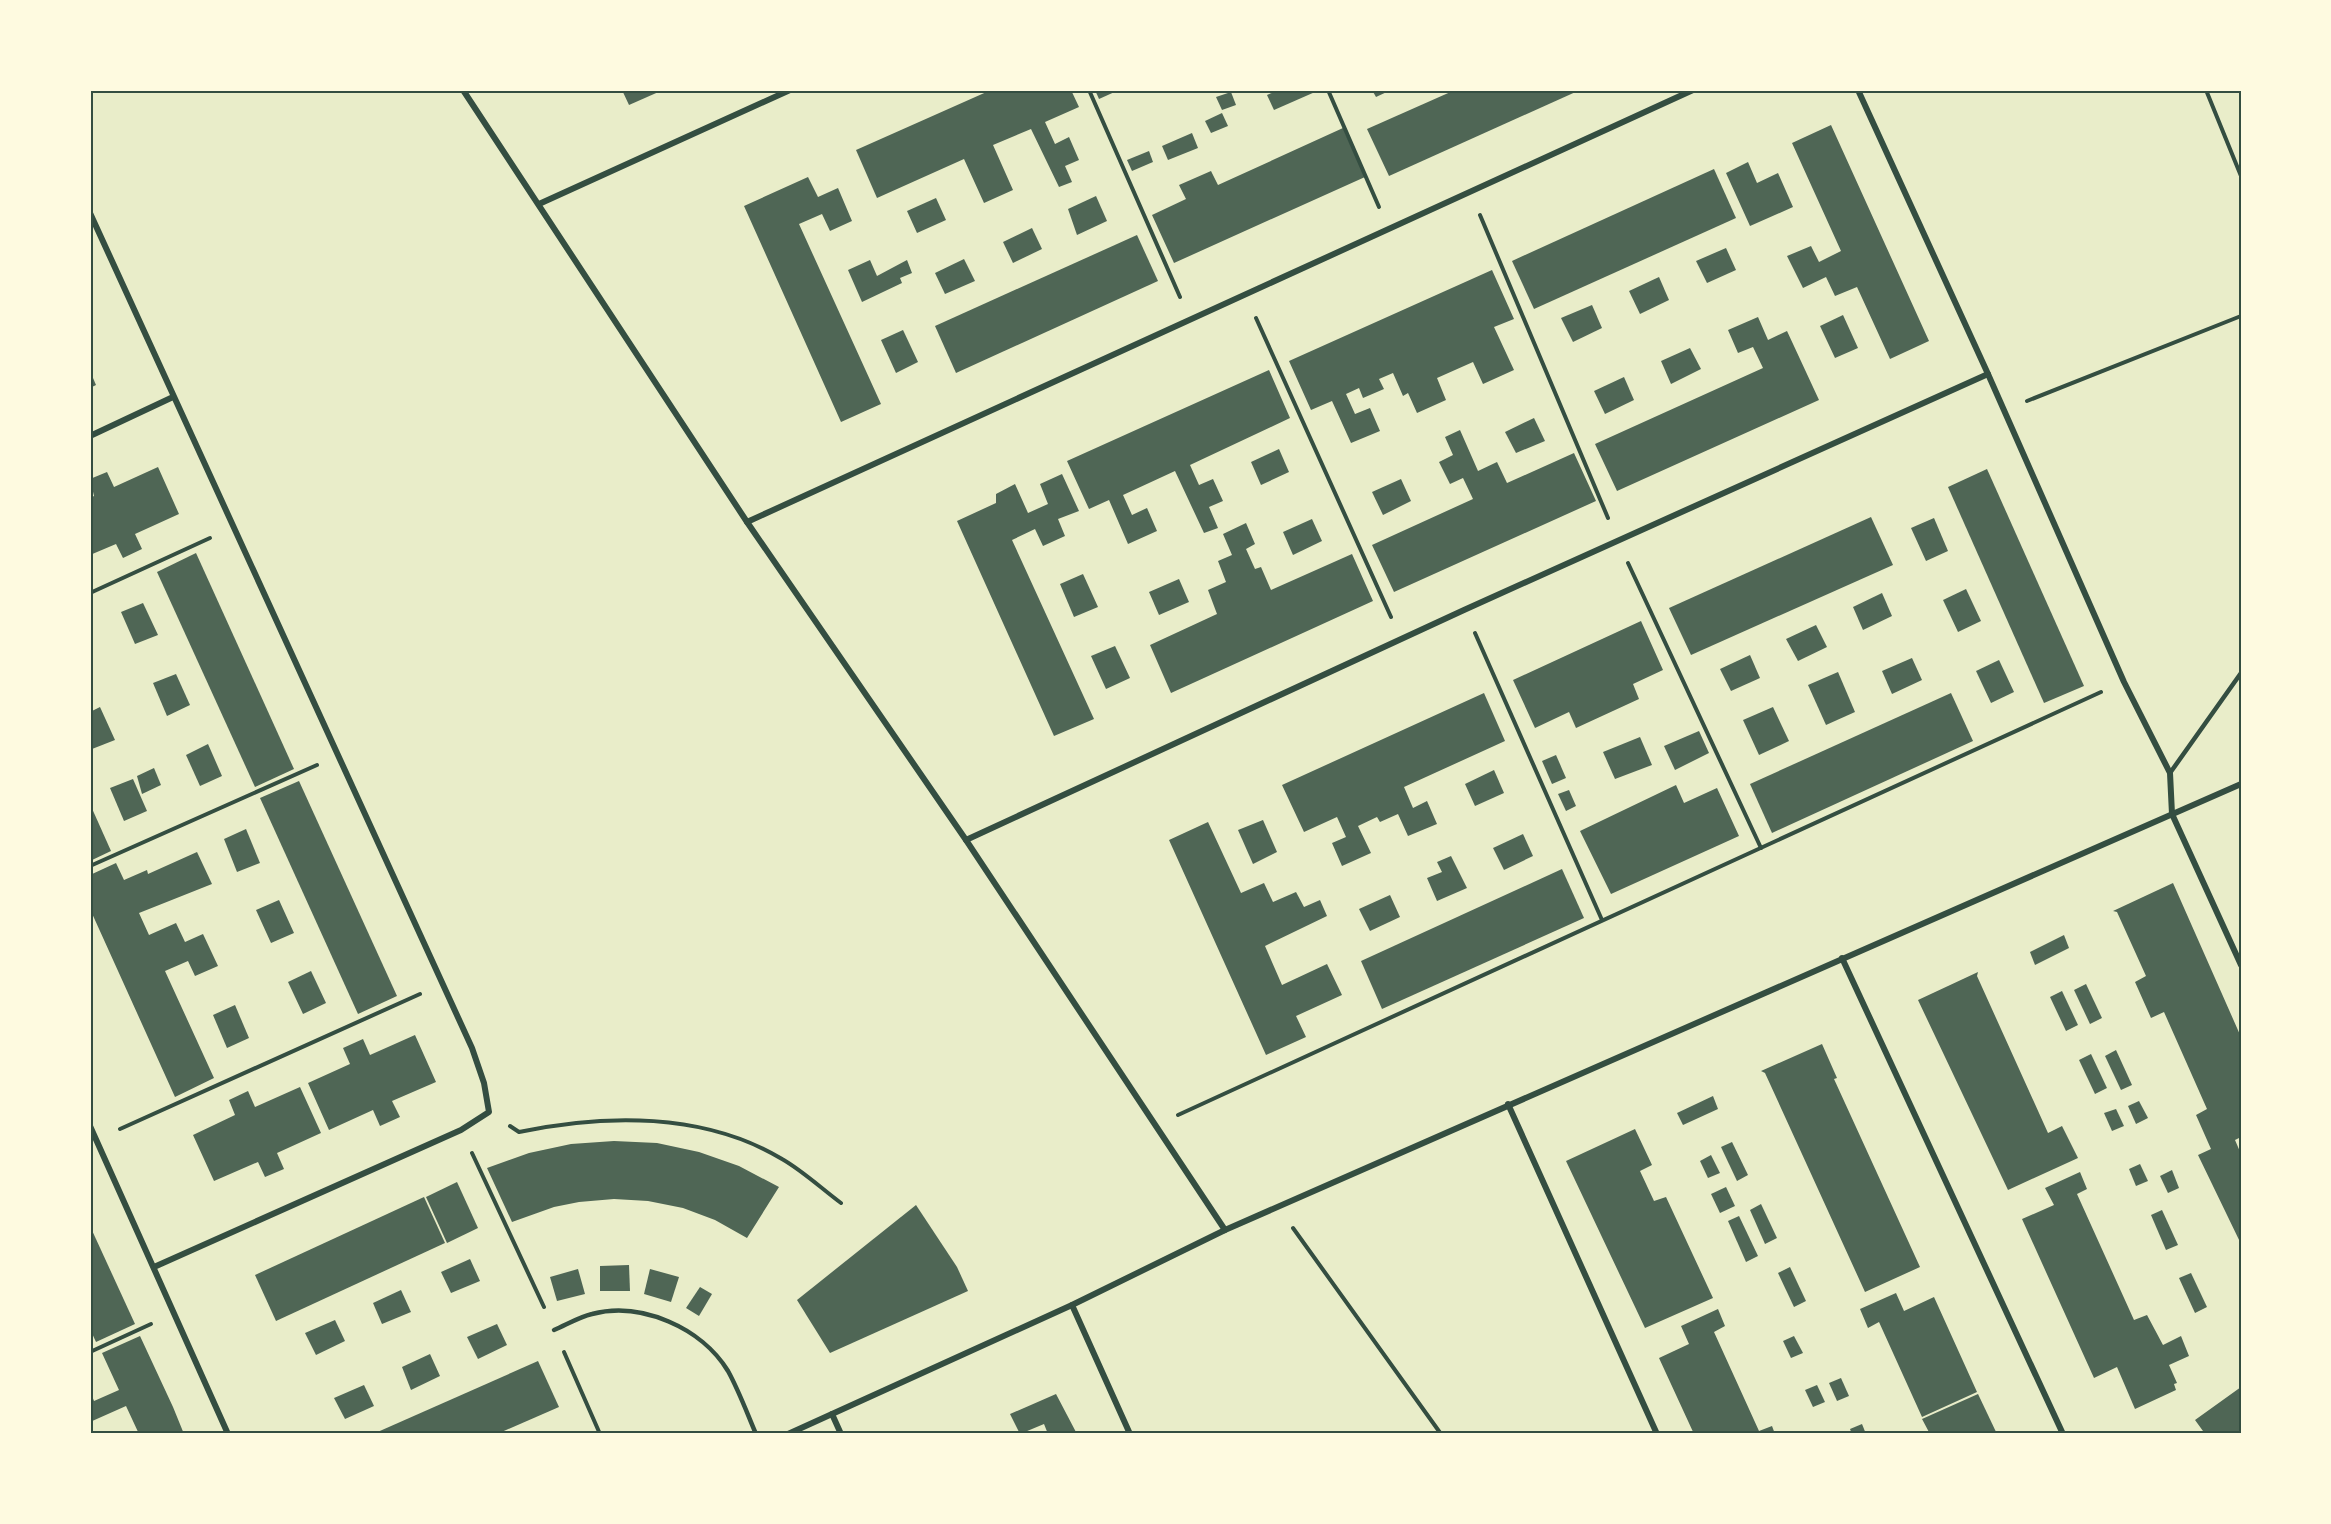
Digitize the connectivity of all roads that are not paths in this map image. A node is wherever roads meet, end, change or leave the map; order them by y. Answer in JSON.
{"nodes":[{"id":1,"x":463,"y":90,"type":"edge"},
{"id":2,"x":790,"y":90,"type":"edge"},
{"id":3,"x":1694,"y":90,"type":"edge"},
{"id":4,"x":1858,"y":90,"type":"edge"},
{"id":5,"x":539,"y":204,"type":"junction"},
{"id":6,"x":90,"y":213,"type":"edge"},
{"id":7,"x":1988,"y":374,"type":"junction"},
{"id":8,"x":173,"y":397,"type":"junction"},
{"id":9,"x":90,"y":436,"type":"edge"},
{"id":10,"x":747,"y":522,"type":"junction"},
{"id":11,"x":2241,"y":673,"type":"edge"},
{"id":12,"x":2170,"y":773,"type":"junction"},
{"id":13,"x":2241,"y":784,"type":"edge"},
{"id":14,"x":2172,"y":814,"type":"junction"},
{"id":15,"x":966,"y":840,"type":"junction"},
{"id":16,"x":1842,"y":958,"type":"junction"},
{"id":17,"x":2241,"y":965,"type":"edge"},
{"id":18,"x":1508,"y":1104,"type":"junction"},
{"id":19,"x":90,"y":1126,"type":"edge"},
{"id":20,"x":1226,"y":1230,"type":"junction"},
{"id":21,"x":154,"y":1267,"type":"junction"},
{"id":22,"x":1072,"y":1305,"type":"junction"},
{"id":23,"x":554,"y":1330,"type":"road end"},
{"id":24,"x":832,"y":1414,"type":"junction"},
{"id":25,"x":228,"y":1434,"type":"edge"},
{"id":26,"x":756,"y":1434,"type":"edge"},
{"id":27,"x":788,"y":1434,"type":"edge"},
{"id":28,"x":841,"y":1434,"type":"edge"},
{"id":29,"x":1130,"y":1434,"type":"edge"},
{"id":30,"x":1657,"y":1434,"type":"edge"},
{"id":31,"x":2063,"y":1434,"type":"edge"}],
"edges":[{"from":1,"to":5,"type":"street"},
{"from":2,"to":5,"type":"street"},
{"from":3,"to":10,"type":"street"},
{"from":4,"to":7,"type":"street"},
{"from":5,"to":10,"type":"street"},
{"from":6,"to":8,"type":"street"},
{"from":7,"to":12,"type":"street"},
{"from":7,"to":15,"type":"street"},
{"from":8,"to":9,"type":"street"},
{"from":8,"to":21,"type":"street"},
{"from":10,"to":15,"type":"street"},
{"from":11,"to":12,"type":"lane"},
{"from":12,"to":14,"type":"street"},
{"from":13,"to":14,"type":"street"},
{"from":14,"to":16,"type":"street"},
{"from":14,"to":17,"type":"street"},
{"from":15,"to":20,"type":"street"},
{"from":16,"to":18,"type":"street"},
{"from":16,"to":31,"type":"street"},
{"from":18,"to":20,"type":"street"},
{"from":18,"to":30,"type":"street"},
{"from":19,"to":21,"type":"street"},
{"from":20,"to":22,"type":"street"},
{"from":21,"to":25,"type":"street"},
{"from":22,"to":24,"type":"street"},
{"from":22,"to":29,"type":"street"},
{"from":23,"to":26,"type":"lane"},
{"from":24,"to":27,"type":"street"},
{"from":24,"to":28,"type":"street"}]}
